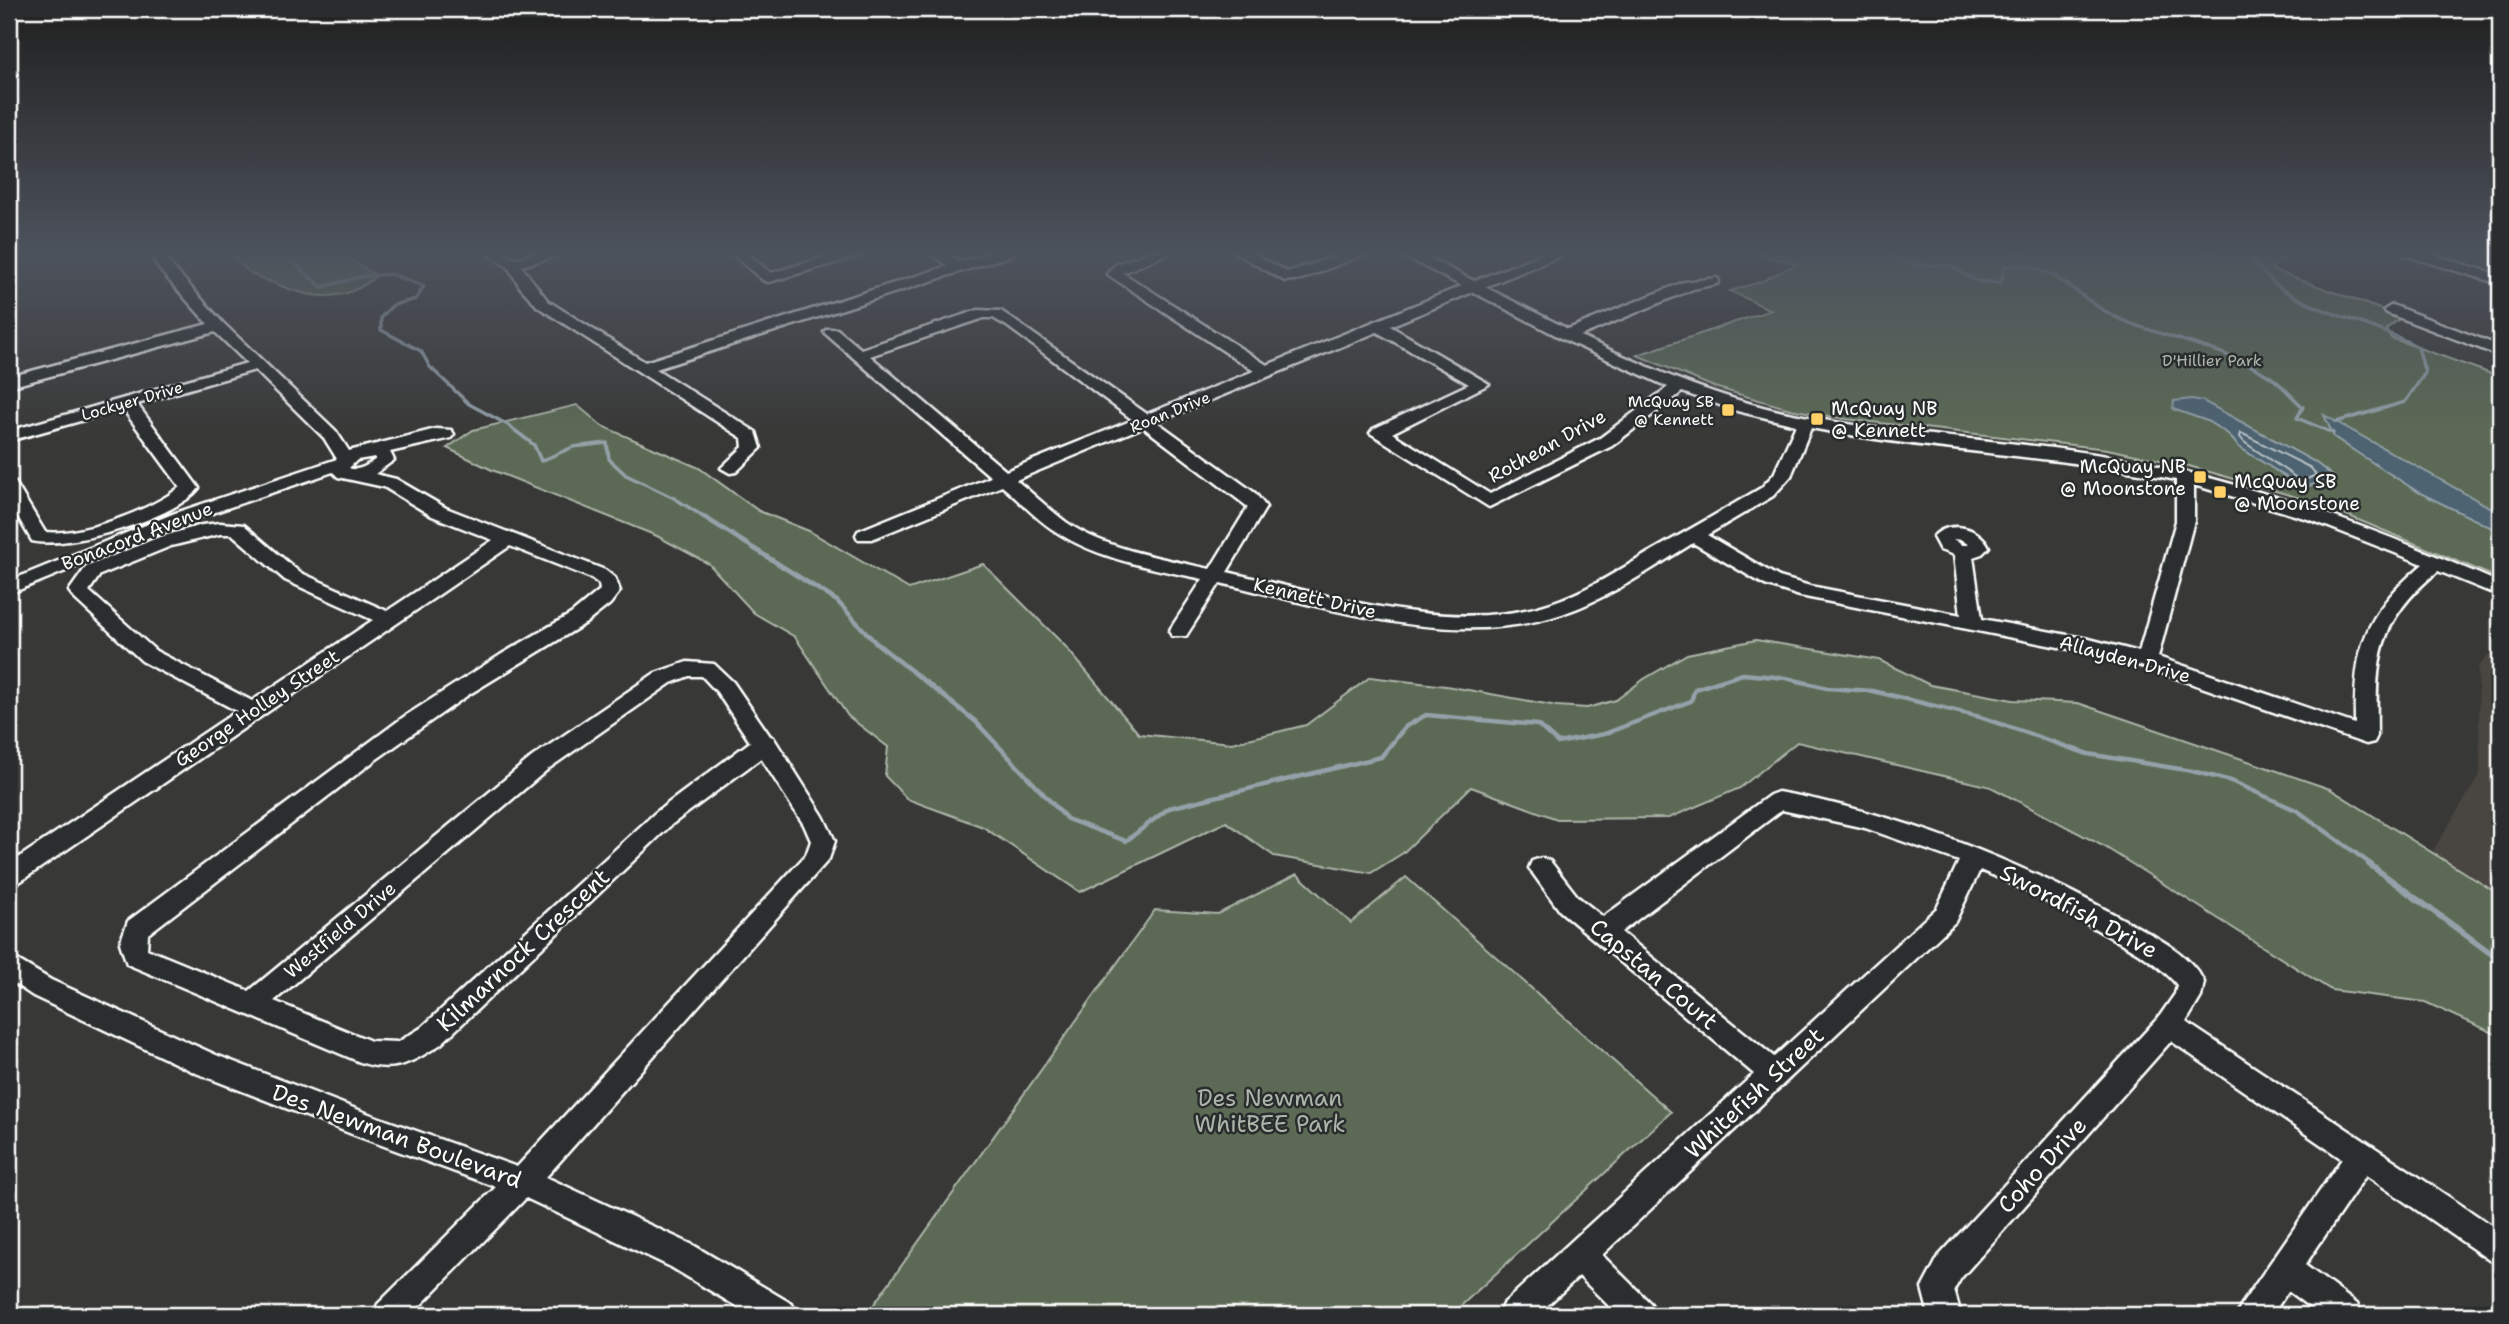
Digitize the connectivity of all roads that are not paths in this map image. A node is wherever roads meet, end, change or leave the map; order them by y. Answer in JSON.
{"nodes":[{"id":1,"x":207,"y":314,"type":"edge"},
{"id":2,"x":560,"y":314,"type":"edge"},
{"id":3,"x":813,"y":314,"type":"edge"},
{"id":4,"x":981,"y":314,"type":"edge"},
{"id":5,"x":993,"y":314,"type":"edge"},
{"id":6,"x":1176,"y":314,"type":"edge"},
{"id":7,"x":1408,"y":314,"type":"edge"},
{"id":8,"x":1530,"y":314,"type":"edge"},
{"id":9,"x":1619,"y":314,"type":"edge"},
{"id":10,"x":2402,"y":314,"type":"edge"},
{"id":11,"x":218,"y":326,"type":"junction"},
{"id":12,"x":1378,"y":326,"type":"junction"},
{"id":13,"x":832,"y":332,"type":"dead end"},
{"id":14,"x":1570,"y":334,"type":"junction"},
{"id":15,"x":2500,"y":351,"type":"edge"},
{"id":16,"x":860,"y":355,"type":"junction"},
{"id":17,"x":256,"y":365,"type":"junction"},
{"id":18,"x":644,"y":368,"type":"junction"},
{"id":19,"x":1267,"y":372,"type":"junction"},
{"id":20,"x":9,"y":382,"type":"edge"},
{"id":21,"x":1679,"y":386,"type":"junction"},
{"id":22,"x":127,"y":403,"type":"junction"},
{"id":23,"x":1146,"y":422,"type":"junction"},
{"id":24,"x":1805,"y":423,"type":"junction"},
{"id":25,"x":330,"y":435,"type":"junction"},
{"id":26,"x":9,"y":436,"type":"edge"},
{"id":27,"x":379,"y":461,"type":"junction"},
{"id":28,"x":347,"y":467,"type":"junction"},
{"id":29,"x":730,"y":468,"type":"dead end"},
{"id":30,"x":2185,"y":478,"type":"junction"},
{"id":31,"x":1006,"y":480,"type":"junction"},
{"id":32,"x":9,"y":486,"type":"edge"},
{"id":33,"x":864,"y":536,"type":"dead end"},
{"id":34,"x":1694,"y":536,"type":"junction"},
{"id":35,"x":506,"y":540,"type":"junction"},
{"id":36,"x":1963,"y":552,"type":"dead end"},
{"id":37,"x":2437,"y":562,"type":"junction"},
{"id":38,"x":1215,"y":576,"type":"junction"},
{"id":39,"x":9,"y":588,"type":"edge"},
{"id":40,"x":2500,"y":590,"type":"edge"},
{"id":41,"x":388,"y":620,"type":"junction"},
{"id":42,"x":1972,"y":623,"type":"junction"},
{"id":43,"x":1179,"y":631,"type":"dead end"},
{"id":44,"x":2147,"y":661,"type":"junction"},
{"id":45,"x":252,"y":710,"type":"junction"},
{"id":46,"x":765,"y":743,"type":"junction"},
{"id":47,"x":1974,"y":856,"type":"junction"},
{"id":48,"x":1541,"y":868,"type":"dead end"},
{"id":49,"x":9,"y":876,"type":"edge"},
{"id":50,"x":1603,"y":931,"type":"junction"},
{"id":51,"x":9,"y":966,"type":"edge"},
{"id":52,"x":252,"y":1004,"type":"junction"},
{"id":53,"x":2169,"y":1024,"type":"junction"},
{"id":54,"x":1773,"y":1073,"type":"junction"},
{"id":55,"x":2362,"y":1155,"type":"junction"},
{"id":56,"x":522,"y":1182,"type":"junction"},
{"id":57,"x":2500,"y":1249,"type":"edge"},
{"id":58,"x":1580,"y":1255,"type":"junction"},
{"id":59,"x":2285,"y":1270,"type":"junction"},
{"id":60,"x":389,"y":1315,"type":"edge"},
{"id":61,"x":781,"y":1315,"type":"edge"},
{"id":62,"x":1514,"y":1315,"type":"edge"},
{"id":63,"x":1640,"y":1315,"type":"edge"},
{"id":64,"x":1945,"y":1315,"type":"edge"},
{"id":65,"x":2253,"y":1315,"type":"edge"},
{"id":66,"x":2346,"y":1315,"type":"edge"}],
"edges":[{"from":1,"to":11,"type":"street"},
{"from":2,"to":18,"type":"street"},
{"from":3,"to":18,"type":"street"},
{"from":4,"to":16,"type":"street"},
{"from":5,"to":23,"type":"street"},
{"from":6,"to":19,"type":"street"},
{"from":7,"to":12,"type":"street","name":"Roan Drive"},
{"from":8,"to":14,"type":"street"},
{"from":9,"to":14,"type":"street"},
{"from":10,"to":15,"type":"street"},
{"from":11,"to":17,"type":"street"},
{"from":11,"to":20,"type":"street"},
{"from":12,"to":19,"type":"street","name":"Roan Drive"},
{"from":12,"to":21,"type":"street","name":"Rothean Drive"},
{"from":13,"to":16,"type":"street","name":"Kennett Drive"},
{"from":14,"to":21,"type":"street"},
{"from":16,"to":31,"type":"street","name":"Kennett Drive"},
{"from":17,"to":22,"type":"street","name":"Lockyer Drive"},
{"from":17,"to":25,"type":"street"},
{"from":18,"to":29,"type":"street"},
{"from":19,"to":23,"type":"street","name":"Roan Drive"},
{"from":21,"to":24,"type":"street"},
{"from":22,"to":26,"type":"street","name":"Lockyer Drive"},
{"from":22,"to":32,"type":"street"},
{"from":23,"to":31,"type":"street","name":"Roan Drive"},
{"from":23,"to":38,"type":"street"},
{"from":24,"to":30,"type":"street"},
{"from":24,"to":34,"type":"street","name":"Kennett Drive"},
{"from":25,"to":27,"type":"street"},
{"from":25,"to":28,"type":"street"},
{"from":27,"to":28,"type":"street","name":"Bonacord Avenue"},
{"from":27,"to":28,"type":"street"},
{"from":27,"to":35,"type":"street"},
{"from":28,"to":39,"type":"street","name":"Bonacord Avenue"},
{"from":30,"to":37,"type":"street"},
{"from":30,"to":44,"type":"street"},
{"from":31,"to":33,"type":"street","name":"Roan Drive"},
{"from":31,"to":38,"type":"street","name":"Kennett Drive"},
{"from":34,"to":38,"type":"street","name":"Kennett Drive"},
{"from":34,"to":42,"type":"street","name":"Allayden Drive"},
{"from":35,"to":41,"type":"street","name":"George Holley Street"},
{"from":35,"to":52,"type":"street"},
{"from":36,"to":42,"type":"street"},
{"from":37,"to":40,"type":"street"},
{"from":37,"to":44,"type":"street","name":"Allayden Drive"},
{"from":38,"to":43,"type":"street"},
{"from":41,"to":45,"type":"street","name":"George Holley Street"},
{"from":41,"to":45,"type":"street"},
{"from":42,"to":44,"type":"street","name":"Allayden Drive"},
{"from":45,"to":49,"type":"street","name":"George Holley Street"},
{"from":46,"to":52,"type":"street","name":"Kilmarnock Crescent"},
{"from":46,"to":52,"type":"street","name":"Westfield Drive"},
{"from":46,"to":56,"type":"street","name":"Westfield Drive"},
{"from":47,"to":50,"type":"street","name":"Swordfish Drive"},
{"from":47,"to":53,"type":"street","name":"Swordfish Drive"},
{"from":47,"to":54,"type":"street","name":"Whitefish Street"},
{"from":48,"to":50,"type":"street","name":"Capstan Court"},
{"from":50,"to":54,"type":"street","name":"Capstan Court"},
{"from":51,"to":56,"type":"street","name":"Des Newman Boulevard"},
{"from":53,"to":55,"type":"street"},
{"from":53,"to":64,"type":"street","name":"Coho Drive"},
{"from":54,"to":58,"type":"street","name":"Whitefish Street"},
{"from":55,"to":57,"type":"street"},
{"from":55,"to":59,"type":"street"},
{"from":56,"to":60,"type":"street","name":"Westfield Drive"},
{"from":56,"to":61,"type":"street","name":"Des Newman Boulevard"},
{"from":58,"to":62,"type":"street","name":"Whitefish Street"},
{"from":58,"to":63,"type":"street"},
{"from":59,"to":65,"type":"street"},
{"from":59,"to":66,"type":"street"}]}
